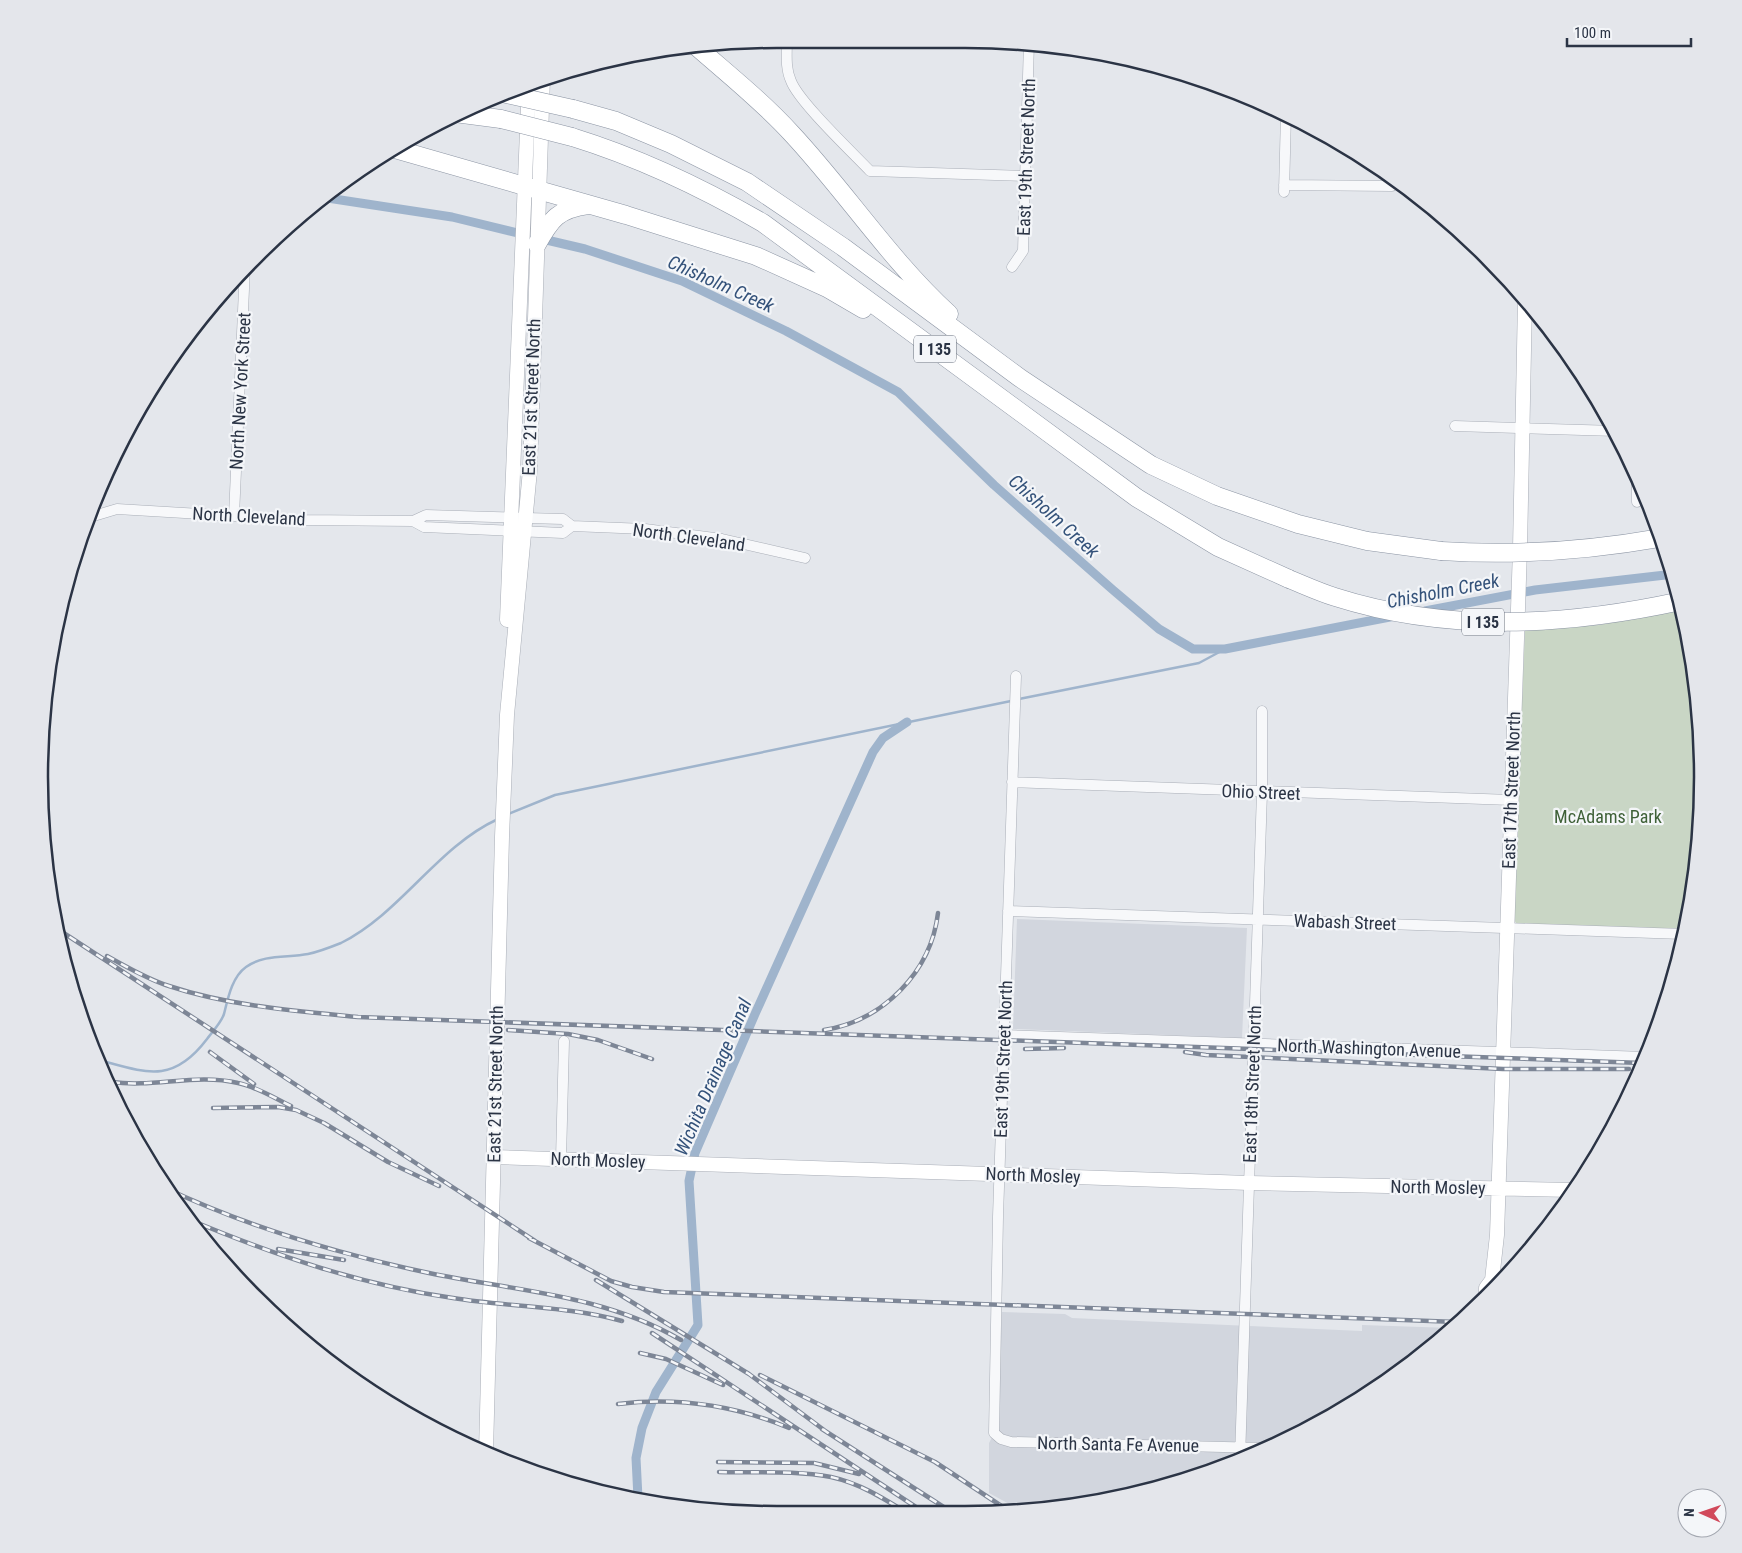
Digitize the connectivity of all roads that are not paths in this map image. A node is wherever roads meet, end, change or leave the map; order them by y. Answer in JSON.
{"nodes":[{"id":1,"x":787,"y":48,"type":"edge"},
{"id":2,"x":1029,"y":51,"type":"edge"},
{"id":3,"x":703,"y":52,"type":"edge"},
{"id":4,"x":542,"y":86,"type":"edge"},
{"id":5,"x":529,"y":91,"type":"edge"},
{"id":6,"x":516,"y":96,"type":"edge"},
{"id":7,"x":471,"y":115,"type":"edge"},
{"id":8,"x":1286,"y":122,"type":"edge"},
{"id":9,"x":402,"y":151,"type":"edge"},
{"id":10,"x":1026,"y":176,"type":"junction"},
{"id":11,"x":1392,"y":186,"type":"dead end"},
{"id":12,"x":532,"y":188,"type":"junction"},
{"id":13,"x":588,"y":205,"type":"junction"},
{"id":14,"x":546,"y":218,"type":"junction"},
{"id":15,"x":537,"y":251,"type":"joint"},
{"id":16,"x":1012,"y":267,"type":"dead end"},
{"id":17,"x":244,"y":279,"type":"edge"},
{"id":18,"x":1525,"y":309,"type":"edge"},
{"id":19,"x":972,"y":377,"type":"junction"},
{"id":20,"x":1020,"y":378,"type":"junction"},
{"id":21,"x":1455,"y":426,"type":"dead end"},
{"id":22,"x":1522,"y":428,"type":"junction"},
{"id":23,"x":1607,"y":432,"type":"edge"},
{"id":24,"x":1637,"y":494,"type":"edge"},
{"id":25,"x":1637,"y":502,"type":"dead end"},
{"id":26,"x":96,"y":515,"type":"edge"},
{"id":27,"x":234,"y":516,"type":"junction"},
{"id":28,"x":518,"y":524,"type":"junction"},
{"id":29,"x":1655,"y":539,"type":"edge"},
{"id":30,"x":805,"y":558,"type":"dead end"},
{"id":31,"x":1673,"y":602,"type":"edge"},
{"id":32,"x":1016,"y":676,"type":"dead end"},
{"id":33,"x":1262,"y":711,"type":"dead end"},
{"id":34,"x":1012,"y":782,"type":"junction"},
{"id":35,"x":1262,"y":792,"type":"junction"},
{"id":36,"x":1511,"y":800,"type":"junction"},
{"id":37,"x":1008,"y":911,"type":"junction"},
{"id":38,"x":1257,"y":919,"type":"junction"},
{"id":39,"x":1506,"y":928,"type":"junction"},
{"id":40,"x":1677,"y":934,"type":"edge"},
{"id":41,"x":1004,"y":1035,"type":"junction"},
{"id":42,"x":564,"y":1040,"type":"dead end"},
{"id":43,"x":1253,"y":1043,"type":"junction"},
{"id":44,"x":1503,"y":1053,"type":"junction"},
{"id":45,"x":1638,"y":1057,"type":"edge"},
{"id":46,"x":494,"y":1157,"type":"junction"},
{"id":47,"x":561,"y":1159,"type":"junction"},
{"id":48,"x":1000,"y":1173,"type":"junction"},
{"id":49,"x":1249,"y":1183,"type":"junction"},
{"id":50,"x":1498,"y":1188,"type":"junction"},
{"id":51,"x":1566,"y":1190,"type":"edge"},
{"id":52,"x":1494,"y":1278,"type":"edge"},
{"id":53,"x":1001,"y":1439,"type":"joint"},
{"id":54,"x":486,"y":1445,"type":"edge"},
{"id":55,"x":1239,"y":1452,"type":"edge"},
{"id":56,"x":1240,"y":1452,"type":"edge"}],
"edges":[{"from":1,"to":10,"type":"street"},
{"from":2,"to":10,"type":"street","name":"East 19th Street North"},
{"from":3,"to":20,"type":"highway"},
{"from":4,"to":12,"type":"street","name":"East 21st Street North"},
{"from":5,"to":12,"type":"street","name":"East 21st Street North"},
{"from":6,"to":20,"type":"highway","number":"I 135","bridge":true},
{"from":7,"to":19,"type":"highway","number":"I 135","bridge":true},
{"from":8,"to":11,"type":"street"},
{"from":9,"to":12,"type":"highway"},
{"from":10,"to":16,"type":"street","name":"East 19th Street North"},
{"from":12,"to":13,"type":"highway"},
{"from":12,"to":14,"type":"street","name":"East 21st Street North"},
{"from":12,"to":28,"type":"street","name":"East 21st Street North"},
{"from":13,"to":14,"type":"highway"},
{"from":13,"to":19,"type":"highway"},
{"from":14,"to":15,"type":"highway"},
{"from":15,"to":28,"type":"street","name":"East 21st Street North"},
{"from":17,"to":27,"type":"street","name":"North New York Street"},
{"from":18,"to":22,"type":"street","name":"East 17th Street North"},
{"from":19,"to":31,"type":"highway","number":"I 135","bridge":true},
{"from":20,"to":29,"type":"highway","number":"I 135","bridge":true},
{"from":21,"to":22,"type":"street"},
{"from":22,"to":23,"type":"street"},
{"from":22,"to":36,"type":"street","name":"East 17th Street North"},
{"from":24,"to":25,"type":"street"},
{"from":26,"to":27,"type":"street","name":"North Cleveland"},
{"from":27,"to":28,"type":"street","name":"North Cleveland"},
{"from":28,"to":30,"type":"street","name":"North Cleveland"},
{"from":28,"to":46,"type":"street","name":"East 21st Street North"},
{"from":32,"to":34,"type":"street","name":"East 19th Street North"},
{"from":33,"to":35,"type":"street","name":"East 18th Street North"},
{"from":34,"to":35,"type":"street","name":"Ohio Street"},
{"from":34,"to":37,"type":"street","name":"East 19th Street North"},
{"from":35,"to":36,"type":"street","name":"Ohio Street"},
{"from":35,"to":38,"type":"street","name":"East 18th Street North"},
{"from":36,"to":39,"type":"street","name":"East 17th Street North"},
{"from":37,"to":38,"type":"street","name":"Wabash Street"},
{"from":37,"to":41,"type":"street","name":"East 19th Street North"},
{"from":38,"to":39,"type":"street","name":"Wabash Street"},
{"from":38,"to":43,"type":"street","name":"East 18th Street North"},
{"from":39,"to":40,"type":"street","name":"Wabash Street"},
{"from":39,"to":44,"type":"street","name":"East 17th Street North"},
{"from":41,"to":43,"type":"street","name":"North Washington Avenue"},
{"from":41,"to":48,"type":"street","name":"East 19th Street North"},
{"from":42,"to":47,"type":"street"},
{"from":43,"to":44,"type":"street","name":"North Washington Avenue"},
{"from":43,"to":49,"type":"street","name":"East 18th Street North"},
{"from":44,"to":45,"type":"street","name":"North Washington Avenue"},
{"from":44,"to":50,"type":"street","name":"East 17th Street North"},
{"from":46,"to":47,"type":"street","name":"North Mosley"},
{"from":46,"to":54,"type":"street","name":"East 21st Street North"},
{"from":47,"to":48,"type":"street","name":"North Mosley"},
{"from":48,"to":49,"type":"street","name":"North Mosley"},
{"from":48,"to":53,"type":"street","name":"East 19th Street North"},
{"from":49,"to":50,"type":"street","name":"North Mosley"},
{"from":49,"to":56,"type":"street","name":"East 18th Street North"},
{"from":50,"to":51,"type":"street","name":"North Mosley"},
{"from":50,"to":52,"type":"street","name":"East 17th Street North"},
{"from":53,"to":55,"type":"street","name":"North Santa Fe Avenue"}]}
